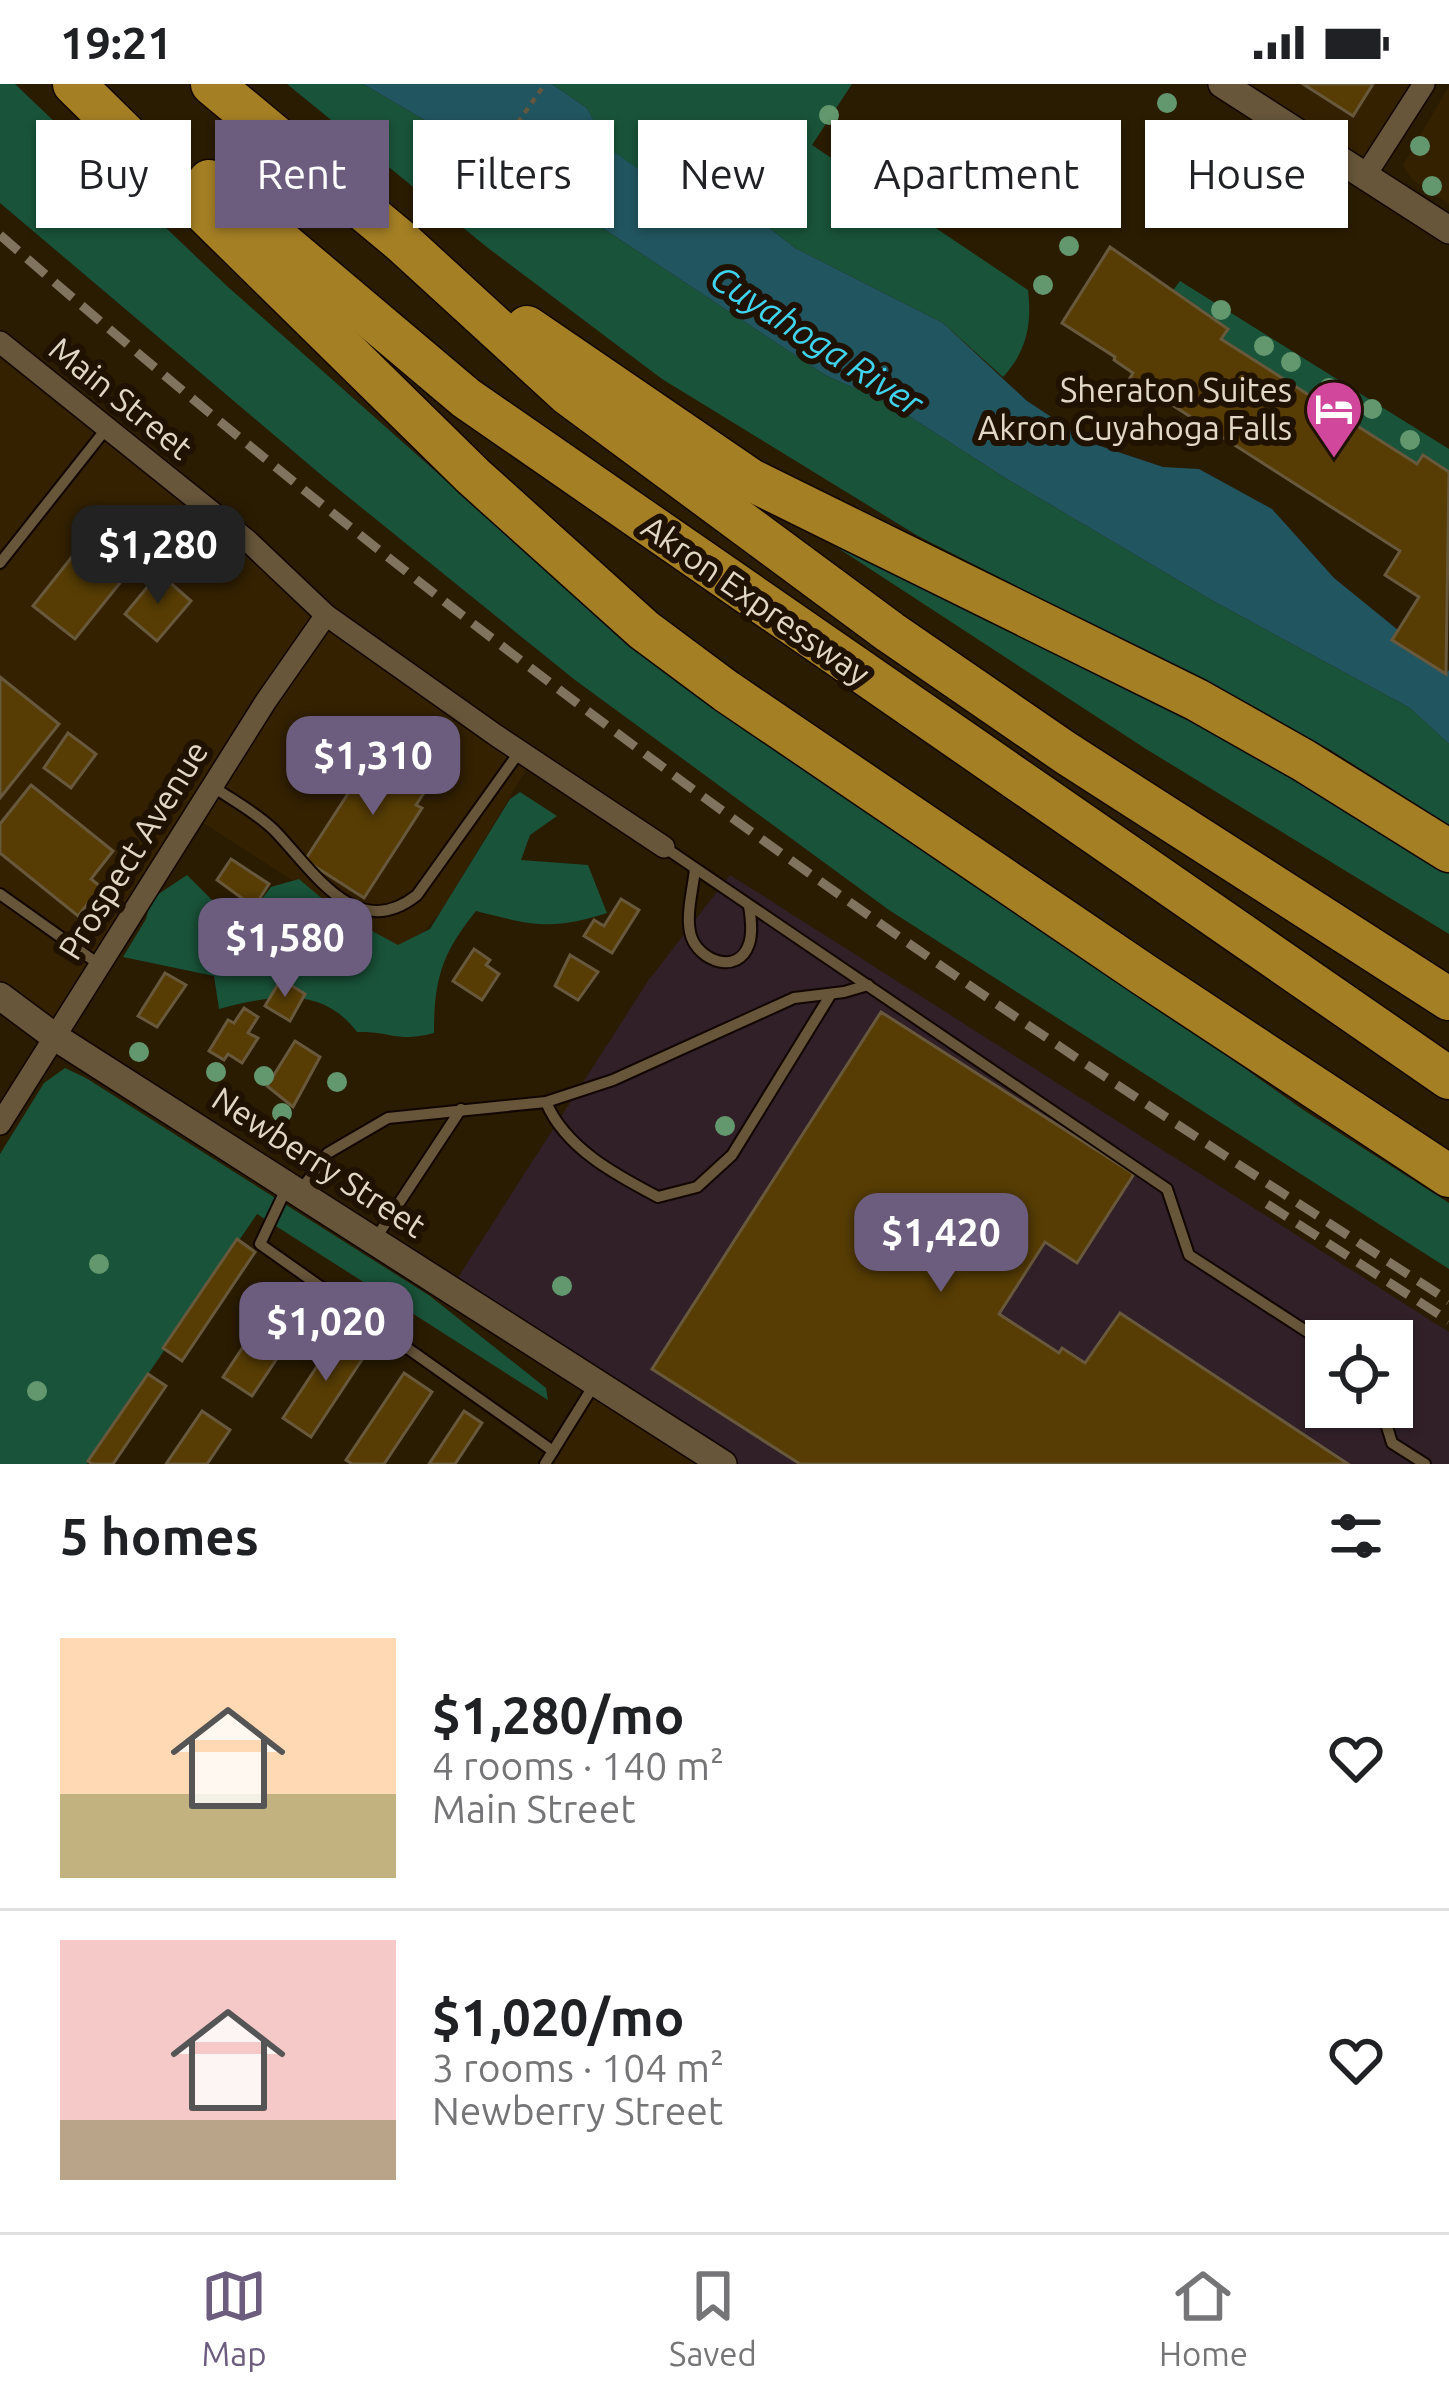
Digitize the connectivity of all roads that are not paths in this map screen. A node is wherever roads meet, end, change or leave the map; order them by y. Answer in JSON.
{"nodes":[{"id":1,"x":74,"y":84,"type":"edge"},
{"id":2,"x":93,"y":84,"type":"edge"},
{"id":3,"x":212,"y":84,"type":"edge"},
{"id":4,"x":1222,"y":84,"type":"edge"},
{"id":5,"x":1424,"y":84,"type":"edge"},
{"id":6,"x":1365,"y":176,"type":"junction"},
{"id":7,"x":1449,"y":230,"type":"edge"},
{"id":8,"x":402,"y":242,"type":"junction"},
{"id":9,"x":0,"y":342,"type":"edge"},
{"id":10,"x":106,"y":428,"type":"junction"},
{"id":11,"x":0,"y":563,"type":"edge"},
{"id":12,"x":326,"y":615,"type":"junction"},
{"id":13,"x":520,"y":752,"type":"junction"},
{"id":14,"x":212,"y":786,"type":"junction"},
{"id":15,"x":664,"y":847,"type":"joint"},
{"id":16,"x":1449,"y":851,"type":"edge"},
{"id":17,"x":695,"y":868,"type":"junction"},
{"id":18,"x":0,"y":894,"type":"edge"},
{"id":19,"x":749,"y":906,"type":"junction"},
{"id":20,"x":100,"y":965,"type":"junction"},
{"id":21,"x":868,"y":986,"type":"junction"},
{"id":22,"x":832,"y":994,"type":"junction"},
{"id":23,"x":0,"y":996,"type":"edge"},
{"id":24,"x":1449,"y":1000,"type":"edge"},
{"id":25,"x":55,"y":1037,"type":"junction"},
{"id":26,"x":1449,"y":1078,"type":"edge"},
{"id":27,"x":546,"y":1102,"type":"junction"},
{"id":28,"x":461,"y":1109,"type":"junction"},
{"id":29,"x":0,"y":1124,"type":"edge"},
{"id":30,"x":1449,"y":1176,"type":"edge"},
{"id":31,"x":293,"y":1189,"type":"junction"},
{"id":32,"x":374,"y":1240,"type":"junction"},
{"id":33,"x":1305,"y":1330,"type":"edge"},
{"id":34,"x":596,"y":1383,"type":"junction"},
{"id":35,"x":1388,"y":1428,"type":"edge"},
{"id":36,"x":553,"y":1451,"type":"junction"},
{"id":37,"x":545,"y":1464,"type":"edge"},
{"id":38,"x":723,"y":1464,"type":"edge"},
{"id":39,"x":1425,"y":1464,"type":"edge"}],
"edges":[{"from":1,"to":30,"type":"highway"},
{"from":2,"to":26,"type":"highway","name":"Akron Expressway"},
{"from":3,"to":8,"type":"highway","name":"Akron Expressway"},
{"from":4,"to":6,"type":"street"},
{"from":5,"to":6,"type":"street"},
{"from":6,"to":7,"type":"street"},
{"from":8,"to":16,"type":"highway"},
{"from":8,"to":24,"type":"highway","name":"Akron Expressway"},
{"from":9,"to":10,"type":"street","name":"Main Street"},
{"from":10,"to":11,"type":"lane"},
{"from":10,"to":12,"type":"street","name":"Main Street"},
{"from":12,"to":13,"type":"street","name":"Main Street"},
{"from":12,"to":14,"type":"street","name":"Prospect Avenue"},
{"from":13,"to":14,"type":"lane"},
{"from":13,"to":15,"type":"street","name":"Main Street"},
{"from":14,"to":20,"type":"street","name":"Prospect Avenue"},
{"from":15,"to":17,"type":"lane"},
{"from":17,"to":19,"type":"lane"},
{"from":17,"to":19,"type":"lane"},
{"from":18,"to":20,"type":"lane"},
{"from":19,"to":21,"type":"lane"},
{"from":20,"to":25,"type":"street","name":"Prospect Avenue"},
{"from":21,"to":22,"type":"lane"},
{"from":21,"to":33,"type":"lane"},
{"from":22,"to":27,"type":"lane"},
{"from":22,"to":27,"type":"lane"},
{"from":23,"to":25,"type":"street","name":"Newberry Street"},
{"from":25,"to":29,"type":"street","name":"Prospect Avenue"},
{"from":25,"to":31,"type":"street","name":"Newberry Street"},
{"from":27,"to":28,"type":"lane"},
{"from":28,"to":31,"type":"lane"},
{"from":28,"to":32,"type":"lane"},
{"from":31,"to":32,"type":"street","name":"Newberry Street"},
{"from":31,"to":36,"type":"lane"},
{"from":32,"to":34,"type":"street","name":"Newberry Street"},
{"from":34,"to":36,"type":"lane"},
{"from":34,"to":38,"type":"street","name":"Newberry Street"},
{"from":35,"to":39,"type":"lane"},
{"from":36,"to":37,"type":"lane"}]}
